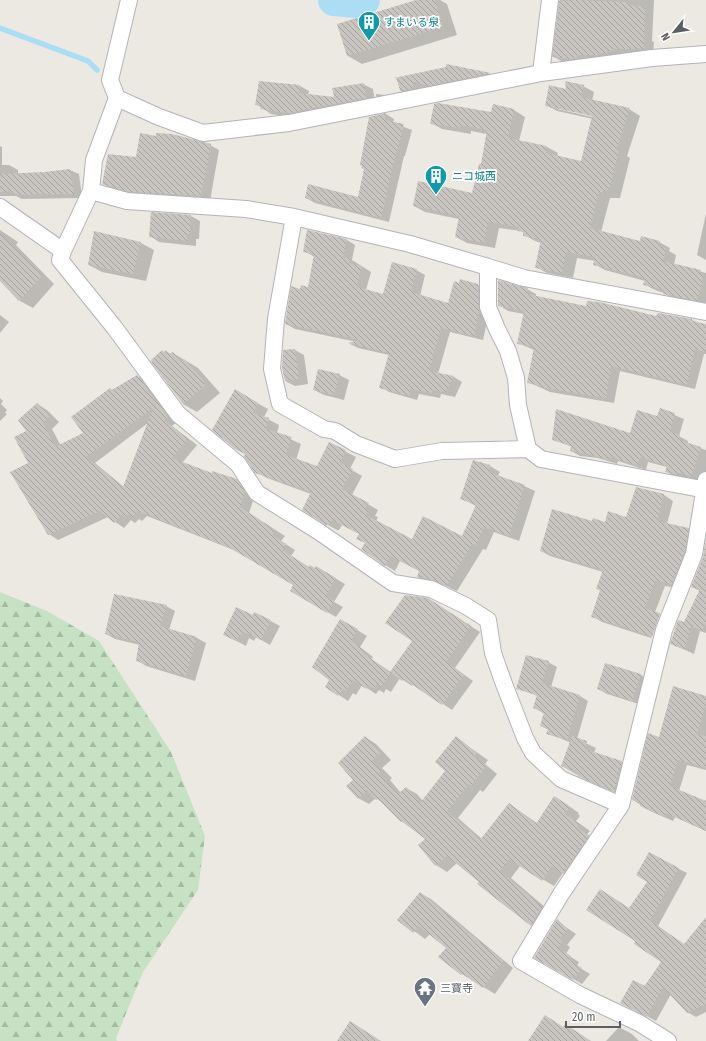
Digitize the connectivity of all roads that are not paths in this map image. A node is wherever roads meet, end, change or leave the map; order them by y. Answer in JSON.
{"nodes":[{"id":1,"x":129,"y":0,"type":"edge"},
{"id":2,"x":550,"y":0,"type":"edge"},
{"id":3,"x":706,"y":54,"type":"edge"},
{"id":4,"x":542,"y":73,"type":"junction"},
{"id":5,"x":117,"y":98,"type":"junction"},
{"id":6,"x":91,"y":191,"type":"junction"},
{"id":7,"x":0,"y":207,"type":"edge"},
{"id":8,"x":294,"y":217,"type":"junction"},
{"id":9,"x":63,"y":251,"type":"junction"},
{"id":10,"x":488,"y":267,"type":"junction"},
{"id":11,"x":706,"y":312,"type":"edge"},
{"id":12,"x":528,"y":448,"type":"junction"},
{"id":13,"x":705,"y":486,"type":"edge"},
{"id":14,"x":621,"y":805,"type":"junction"},
{"id":15,"x":668,"y":1041,"type":"edge"}],
"edges":[{"from":1,"to":5,"type":"street"},
{"from":2,"to":4,"type":"street"},
{"from":3,"to":4,"type":"street"},
{"from":4,"to":5,"type":"street"},
{"from":5,"to":6,"type":"street"},
{"from":6,"to":8,"type":"street"},
{"from":6,"to":9,"type":"street"},
{"from":7,"to":9,"type":"street"},
{"from":8,"to":10,"type":"street"},
{"from":8,"to":12,"type":"street"},
{"from":9,"to":14,"type":"street"},
{"from":10,"to":11,"type":"street"},
{"from":10,"to":12,"type":"street"},
{"from":12,"to":13,"type":"street"},
{"from":13,"to":14,"type":"street"},
{"from":14,"to":15,"type":"street"}]}
